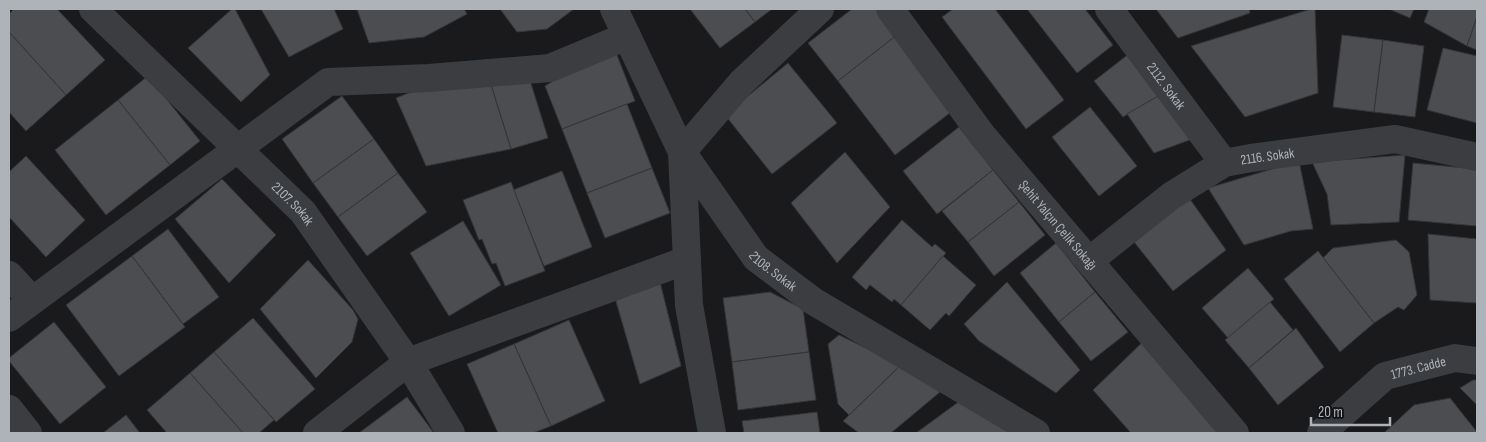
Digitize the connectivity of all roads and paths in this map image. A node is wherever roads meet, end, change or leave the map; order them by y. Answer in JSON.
{"nodes":[{"id":1,"x":93,"y":9,"type":"edge"},
{"id":2,"x":614,"y":9,"type":"edge"},
{"id":3,"x":820,"y":9,"type":"edge"},
{"id":4,"x":890,"y":9,"type":"edge"},
{"id":5,"x":1109,"y":9,"type":"edge"},
{"id":6,"x":627,"y":36,"type":"junction"},
{"id":7,"x":236,"y":148,"type":"junction"},
{"id":8,"x":682,"y":152,"type":"junction"},
{"id":9,"x":1477,"y":157,"type":"edge"},
{"id":10,"x":1224,"y":163,"type":"junction"},
{"id":11,"x":687,"y":260,"type":"junction"},
{"id":12,"x":1088,"y":261,"type":"junction"},
{"id":13,"x":9,"y":275,"type":"edge"},
{"id":14,"x":32,"y":300,"type":"junction"},
{"id":15,"x":9,"y":318,"type":"edge"},
{"id":16,"x":1477,"y":361,"type":"edge"},
{"id":17,"x":408,"y":362,"type":"junction"},
{"id":18,"x":9,"y":410,"type":"edge"},
{"id":19,"x":28,"y":433,"type":"edge"},
{"id":20,"x":317,"y":433,"type":"edge"},
{"id":21,"x":451,"y":433,"type":"edge"},
{"id":22,"x":712,"y":433,"type":"edge"},
{"id":23,"x":1036,"y":433,"type":"edge"},
{"id":24,"x":1235,"y":433,"type":"edge"},
{"id":25,"x":1321,"y":433,"type":"edge"}],
"edges":[{"from":1,"to":7,"type":"street","name":"2107. Sokak"},
{"from":2,"to":6,"type":"street","name":"2108. Sokak"},
{"from":3,"to":8,"type":"street"},
{"from":4,"to":12,"type":"street","name":"Şehit Yalçın Çelik Sokağı"},
{"from":5,"to":10,"type":"street","name":"2112. Sokak"},
{"from":6,"to":7,"type":"street"},
{"from":6,"to":8,"type":"street","name":"2108. Sokak"},
{"from":7,"to":14,"type":"street"},
{"from":7,"to":17,"type":"street","name":"2107. Sokak"},
{"from":8,"to":11,"type":"street"},
{"from":8,"to":23,"type":"street","name":"2108. Sokak"},
{"from":9,"to":10,"type":"street","name":"2116. Sokak"},
{"from":10,"to":12,"type":"street","name":"2116. Sokak"},
{"from":11,"to":17,"type":"street"},
{"from":11,"to":22,"type":"street"},
{"from":12,"to":24,"type":"street","name":"Şehit Yalçın Çelik Sokağı"},
{"from":13,"to":14,"type":"street"},
{"from":14,"to":15,"type":"street"},
{"from":16,"to":25,"type":"street","name":"1773. Cadde"},
{"from":17,"to":20,"type":"street"},
{"from":17,"to":21,"type":"street","name":"2107. Sokak"},
{"from":18,"to":19,"type":"street"}]}
